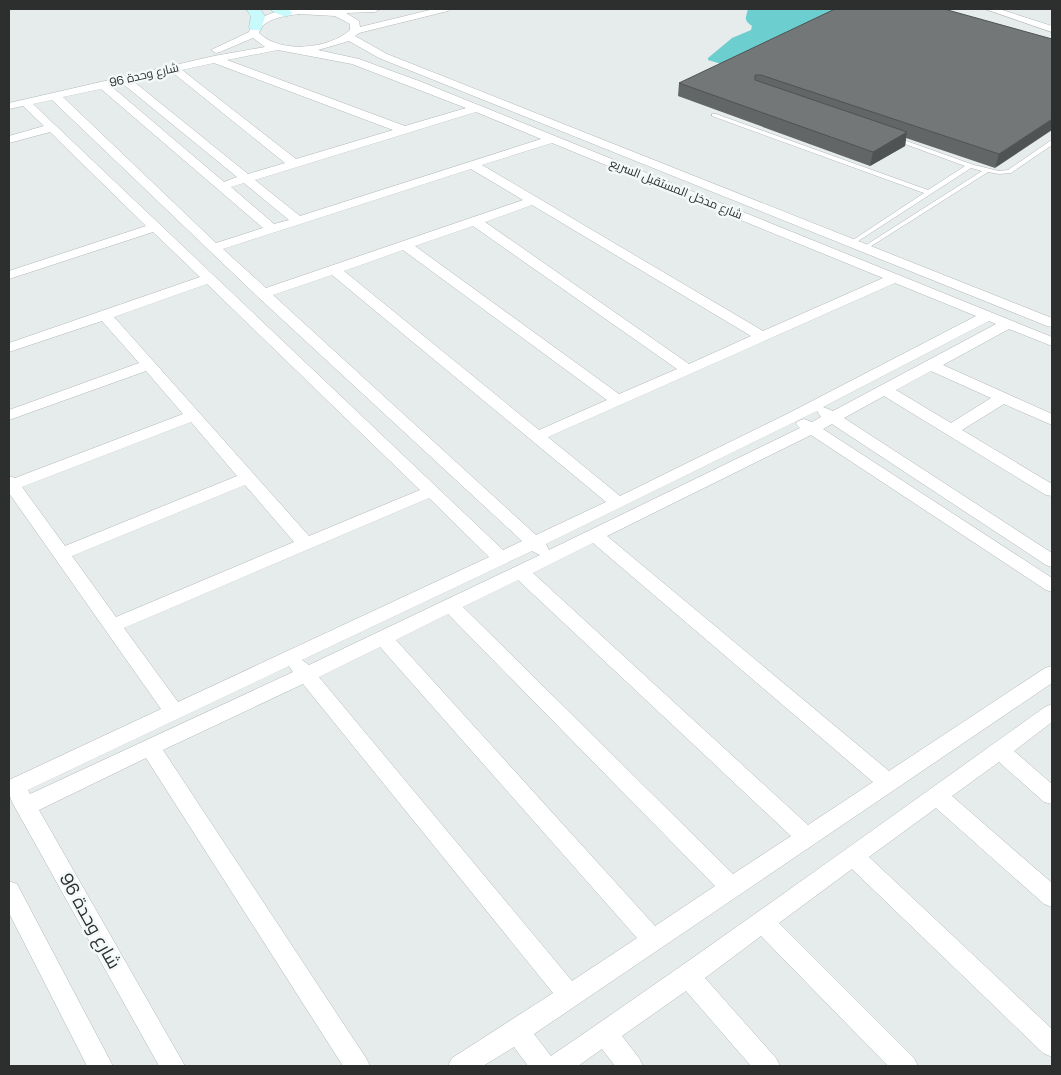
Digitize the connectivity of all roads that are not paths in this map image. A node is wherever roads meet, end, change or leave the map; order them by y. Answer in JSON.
{"nodes":[{"id":1,"x":253,"y":9,"type":"edge"},
{"id":2,"x":375,"y":9,"type":"edge"},
{"id":3,"x":445,"y":9,"type":"edge"},
{"id":4,"x":990,"y":9,"type":"edge"},
{"id":5,"x":1019,"y":9,"type":"edge"},
{"id":6,"x":282,"y":11,"type":"edge"},
{"id":7,"x":322,"y":11,"type":"junction"},
{"id":8,"x":1052,"y":19,"type":"edge"},
{"id":9,"x":1052,"y":29,"type":"edge"},
{"id":10,"x":255,"y":30,"type":"junction"},
{"id":11,"x":352,"y":34,"type":"junction"},
{"id":12,"x":279,"y":47,"type":"junction"},
{"id":13,"x":296,"y":49,"type":"junction"},
{"id":14,"x":214,"y":59,"type":"junction"},
{"id":15,"x":174,"y":69,"type":"junction"},
{"id":16,"x":126,"y":80,"type":"junction"},
{"id":17,"x":103,"y":85,"type":"junction"},
{"id":18,"x":9,"y":96,"type":"edge"},
{"id":19,"x":55,"y":96,"type":"junction"},
{"id":20,"x":25,"y":102,"type":"junction"},
{"id":21,"x":9,"y":106,"type":"edge"},
{"id":22,"x":476,"y":108,"type":"junction"},
{"id":23,"x":714,"y":114,"type":"edge"},
{"id":24,"x":52,"y":128,"type":"junction"},
{"id":25,"x":405,"y":130,"type":"junction"},
{"id":26,"x":887,"y":136,"type":"edge"},
{"id":27,"x":552,"y":139,"type":"junction"},
{"id":28,"x":9,"y":140,"type":"edge"},
{"id":29,"x":1052,"y":142,"type":"edge"},
{"id":30,"x":631,"y":155,"type":"junction"},
{"id":31,"x":294,"y":164,"type":"junction"},
{"id":32,"x":613,"y":164,"type":"junction"},
{"id":33,"x":473,"y":165,"type":"junction"},
{"id":34,"x":971,"y":166,"type":"junction"},
{"id":35,"x":986,"y":171,"type":"junction"},
{"id":36,"x":246,"y":179,"type":"junction"},
{"id":37,"x":222,"y":186,"type":"junction"},
{"id":38,"x":930,"y":193,"type":"junction"},
{"id":39,"x":534,"y":201,"type":"junction"},
{"id":40,"x":298,"y":221,"type":"junction"},
{"id":41,"x":475,"y":221,"type":"junction"},
{"id":42,"x":155,"y":227,"type":"junction"},
{"id":43,"x":272,"y":229,"type":"junction"},
{"id":44,"x":852,"y":243,"type":"junction"},
{"id":45,"x":405,"y":245,"type":"junction"},
{"id":46,"x":214,"y":248,"type":"junction"},
{"id":47,"x":865,"y":248,"type":"junction"},
{"id":48,"x":334,"y":269,"type":"junction"},
{"id":49,"x":9,"y":275,"type":"edge"},
{"id":50,"x":209,"y":278,"type":"junction"},
{"id":51,"x":896,"y":278,"type":"junction"},
{"id":52,"x":263,"y":294,"type":"junction"},
{"id":53,"x":104,"y":315,"type":"junction"},
{"id":54,"x":1001,"y":317,"type":"junction"},
{"id":55,"x":1052,"y":323,"type":"edge"},
{"id":56,"x":763,"y":337,"type":"junction"},
{"id":57,"x":1052,"y":342,"type":"edge"},
{"id":58,"x":9,"y":348,"type":"edge"},
{"id":59,"x":149,"y":365,"type":"junction"},
{"id":60,"x":931,"y":365,"type":"junction"},
{"id":61,"x":688,"y":370,"type":"junction"},
{"id":62,"x":883,"y":389,"type":"junction"},
{"id":63,"x":1002,"y":398,"type":"junction"},
{"id":64,"x":618,"y":400,"type":"junction"},
{"id":65,"x":814,"y":406,"type":"junction"},
{"id":66,"x":9,"y":415,"type":"edge"},
{"id":67,"x":194,"y":416,"type":"junction"},
{"id":68,"x":793,"y":417,"type":"junction"},
{"id":69,"x":832,"y":418,"type":"junction"},
{"id":70,"x":1052,"y":420,"type":"edge"},
{"id":71,"x":812,"y":429,"type":"junction"},
{"id":72,"x":951,"y":430,"type":"junction"},
{"id":73,"x":538,"y":436,"type":"junction"},
{"id":74,"x":248,"y":478,"type":"junction"},
{"id":75,"x":10,"y":483,"type":"edge"},
{"id":76,"x":431,"y":491,"type":"junction"},
{"id":77,"x":1052,"y":491,"type":"edge"},
{"id":78,"x":618,"y":503,"type":"junction"},
{"id":79,"x":981,"y":514,"type":"junction"},
{"id":80,"x":962,"y":526,"type":"junction"},
{"id":81,"x":595,"y":535,"type":"junction"},
{"id":82,"x":534,"y":543,"type":"junction"},
{"id":83,"x":306,"y":544,"type":"junction"},
{"id":84,"x":61,"y":554,"type":"junction"},
{"id":85,"x":549,"y":556,"type":"junction"},
{"id":86,"x":501,"y":558,"type":"junction"},
{"id":87,"x":1052,"y":561,"type":"edge"},
{"id":88,"x":520,"y":571,"type":"junction"},
{"id":89,"x":1052,"y":586,"type":"edge"},
{"id":90,"x":450,"y":605,"type":"junction"},
{"id":91,"x":112,"y":626,"type":"junction"},
{"id":92,"x":383,"y":638,"type":"junction"},
{"id":93,"x":292,"y":656,"type":"junction"},
{"id":94,"x":306,"y":673,"type":"junction"},
{"id":95,"x":1052,"y":673,"type":"edge"},
{"id":96,"x":174,"y":712,"type":"junction"},
{"id":97,"x":1051,"y":714,"type":"edge"},
{"id":98,"x":150,"y":747,"type":"junction"},
{"id":99,"x":999,"y":750,"type":"junction"},
{"id":100,"x":889,"y":782,"type":"junction"},
{"id":101,"x":16,"y":789,"type":"edge"},
{"id":102,"x":936,"y":795,"type":"junction"},
{"id":103,"x":1052,"y":796,"type":"edge"},
{"id":104,"x":807,"y":838,"type":"junction"},
{"id":105,"x":853,"y":856,"type":"junction"},
{"id":106,"x":732,"y":888,"type":"junction"},
{"id":107,"x":9,"y":891,"type":"edge"},
{"id":108,"x":1052,"y":897,"type":"edge"},
{"id":109,"x":762,"y":922,"type":"junction"},
{"id":110,"x":653,"y":940,"type":"junction"},
{"id":111,"x":688,"y":976,"type":"junction"},
{"id":112,"x":570,"y":996,"type":"junction"},
{"id":113,"x":517,"y":1032,"type":"junction"},
{"id":114,"x":605,"y":1034,"type":"junction"},
{"id":115,"x":1052,"y":1044,"type":"edge"},
{"id":116,"x":100,"y":1066,"type":"edge"},
{"id":117,"x":172,"y":1066,"type":"edge"},
{"id":118,"x":357,"y":1066,"type":"edge"},
{"id":119,"x":461,"y":1066,"type":"edge"},
{"id":120,"x":543,"y":1066,"type":"edge"},
{"id":121,"x":557,"y":1066,"type":"edge"},
{"id":122,"x":630,"y":1066,"type":"edge"},
{"id":123,"x":767,"y":1066,"type":"edge"},
{"id":124,"x":906,"y":1066,"type":"edge"}],
"edges":[{"from":1,"to":10,"type":"street"},
{"from":2,"to":7,"type":"street","name":"شارع وحدة 96"},
{"from":3,"to":11,"type":"street"},
{"from":4,"to":9,"type":"street"},
{"from":5,"to":8,"type":"street"},
{"from":6,"to":7,"type":"street","name":"شارع وحدة 96"},
{"from":6,"to":10,"type":"street","name":"شارع وحدة 96"},
{"from":7,"to":11,"type":"street","name":"شارع مدخل المستقبل السريع"},
{"from":10,"to":12,"type":"street"},
{"from":10,"to":18,"type":"street","name":"شارع وحدة 96"},
{"from":11,"to":13,"type":"street"},
{"from":11,"to":30,"type":"street","name":"شارع مدخل المستقبل السريع"},
{"from":12,"to":13,"type":"street"},
{"from":12,"to":14,"type":"street","name":"شارع وحدة 96"},
{"from":13,"to":22,"type":"street","name":"شارع مدخل المستقبل السريع"},
{"from":14,"to":15,"type":"street","name":"شارع وحدة 96"},
{"from":14,"to":25,"type":"street"},
{"from":15,"to":16,"type":"street","name":"شارع وحدة 96"},
{"from":15,"to":31,"type":"street"},
{"from":16,"to":17,"type":"street","name":"شارع وحدة 96"},
{"from":16,"to":36,"type":"street"},
{"from":17,"to":19,"type":"street","name":"شارع وحدة 96"},
{"from":17,"to":37,"type":"street"},
{"from":19,"to":20,"type":"street","name":"شارع وحدة 96"},
{"from":19,"to":46,"type":"street"},
{"from":20,"to":21,"type":"street","name":"شارع وحدة 96"},
{"from":20,"to":24,"type":"street"},
{"from":22,"to":25,"type":"street"},
{"from":22,"to":27,"type":"street","name":"شارع مدخل المستقبل السريع"},
{"from":23,"to":38,"type":"lane"},
{"from":24,"to":28,"type":"street"},
{"from":24,"to":42,"type":"street"},
{"from":25,"to":31,"type":"street"},
{"from":26,"to":34,"type":"lane"},
{"from":27,"to":32,"type":"street","name":"شارع مدخل المستقبل السريع"},
{"from":27,"to":33,"type":"street"},
{"from":29,"to":35,"type":"lane"},
{"from":30,"to":32,"type":"street"},
{"from":30,"to":44,"type":"street","name":"شارع مدخل المستقبل السريع"},
{"from":31,"to":36,"type":"street"},
{"from":32,"to":51,"type":"street","name":"شارع مدخل المستقبل السريع"},
{"from":33,"to":39,"type":"street"},
{"from":33,"to":40,"type":"street"},
{"from":34,"to":35,"type":"lane"},
{"from":34,"to":38,"type":"lane"},
{"from":35,"to":47,"type":"lane"},
{"from":36,"to":37,"type":"street"},
{"from":36,"to":40,"type":"street"},
{"from":37,"to":43,"type":"street"},
{"from":38,"to":44,"type":"lane"},
{"from":39,"to":41,"type":"street"},
{"from":39,"to":56,"type":"street"},
{"from":40,"to":43,"type":"street"},
{"from":41,"to":45,"type":"street"},
{"from":41,"to":61,"type":"street"},
{"from":42,"to":49,"type":"street"},
{"from":42,"to":50,"type":"street"},
{"from":43,"to":46,"type":"street"},
{"from":44,"to":47,"type":"street","name":"شارع مدخل المستقبل السريع"},
{"from":45,"to":48,"type":"street"},
{"from":45,"to":64,"type":"street"},
{"from":46,"to":52,"type":"street"},
{"from":47,"to":54,"type":"street","name":"شارع مدخل المستقبل السريع"},
{"from":48,"to":52,"type":"street"},
{"from":48,"to":73,"type":"street"},
{"from":50,"to":53,"type":"street"},
{"from":50,"to":76,"type":"street"},
{"from":51,"to":54,"type":"street","name":"شارع مدخل المستقبل السريع"},
{"from":51,"to":56,"type":"street"},
{"from":52,"to":82,"type":"street"},
{"from":53,"to":58,"type":"street"},
{"from":53,"to":59,"type":"street"},
{"from":54,"to":55,"type":"street","name":"شارع مدخل المستقبل السريع"},
{"from":54,"to":57,"type":"street","name":"شارع مدخل المستقبل السريع"},
{"from":54,"to":60,"type":"street"},
{"from":54,"to":65,"type":"street"},
{"from":56,"to":61,"type":"street"},
{"from":59,"to":66,"type":"street"},
{"from":59,"to":67,"type":"street"},
{"from":60,"to":62,"type":"street"},
{"from":60,"to":63,"type":"street"},
{"from":61,"to":64,"type":"street"},
{"from":62,"to":69,"type":"street"},
{"from":62,"to":72,"type":"street"},
{"from":63,"to":70,"type":"street"},
{"from":63,"to":72,"type":"street"},
{"from":64,"to":73,"type":"street"},
{"from":65,"to":68,"type":"street"},
{"from":65,"to":69,"type":"street"},
{"from":67,"to":74,"type":"street"},
{"from":67,"to":75,"type":"street"},
{"from":68,"to":71,"type":"street"},
{"from":68,"to":78,"type":"street"},
{"from":69,"to":71,"type":"street"},
{"from":69,"to":79,"type":"street"},
{"from":71,"to":80,"type":"street"},
{"from":71,"to":81,"type":"street"},
{"from":72,"to":77,"type":"street"},
{"from":73,"to":78,"type":"street"},
{"from":74,"to":83,"type":"street"},
{"from":74,"to":84,"type":"street"},
{"from":75,"to":84,"type":"street"},
{"from":76,"to":83,"type":"street"},
{"from":76,"to":86,"type":"street"},
{"from":78,"to":82,"type":"street"},
{"from":79,"to":80,"type":"street"},
{"from":79,"to":87,"type":"street"},
{"from":80,"to":89,"type":"street"},
{"from":81,"to":85,"type":"street"},
{"from":81,"to":100,"type":"street"},
{"from":82,"to":85,"type":"street"},
{"from":82,"to":86,"type":"street"},
{"from":83,"to":91,"type":"street"},
{"from":84,"to":91,"type":"street"},
{"from":85,"to":88,"type":"street"},
{"from":86,"to":93,"type":"street"},
{"from":88,"to":90,"type":"street"},
{"from":88,"to":104,"type":"street"},
{"from":90,"to":92,"type":"street"},
{"from":90,"to":106,"type":"street"},
{"from":91,"to":96,"type":"street"},
{"from":92,"to":94,"type":"street"},
{"from":92,"to":110,"type":"street"},
{"from":93,"to":94,"type":"street"},
{"from":93,"to":96,"type":"street"},
{"from":94,"to":98,"type":"street"},
{"from":94,"to":112,"type":"street"},
{"from":95,"to":100,"type":"street"},
{"from":96,"to":101,"type":"street"},
{"from":97,"to":99,"type":"street"},
{"from":98,"to":101,"type":"street"},
{"from":98,"to":118,"type":"street"},
{"from":99,"to":102,"type":"street"},
{"from":99,"to":103,"type":"street"},
{"from":100,"to":104,"type":"street"},
{"from":101,"to":117,"type":"street","name":"شارع وحدة 96"},
{"from":102,"to":105,"type":"street"},
{"from":102,"to":108,"type":"street"},
{"from":104,"to":106,"type":"street"},
{"from":105,"to":109,"type":"street"},
{"from":105,"to":115,"type":"street"},
{"from":106,"to":110,"type":"street"},
{"from":107,"to":116,"type":"street"},
{"from":109,"to":111,"type":"street"},
{"from":109,"to":124,"type":"street"},
{"from":110,"to":112,"type":"street"},
{"from":111,"to":114,"type":"street"},
{"from":111,"to":123,"type":"street"},
{"from":112,"to":113,"type":"street"},
{"from":113,"to":119,"type":"street"},
{"from":113,"to":120,"type":"street"},
{"from":114,"to":121,"type":"street"},
{"from":114,"to":122,"type":"street"}]}
